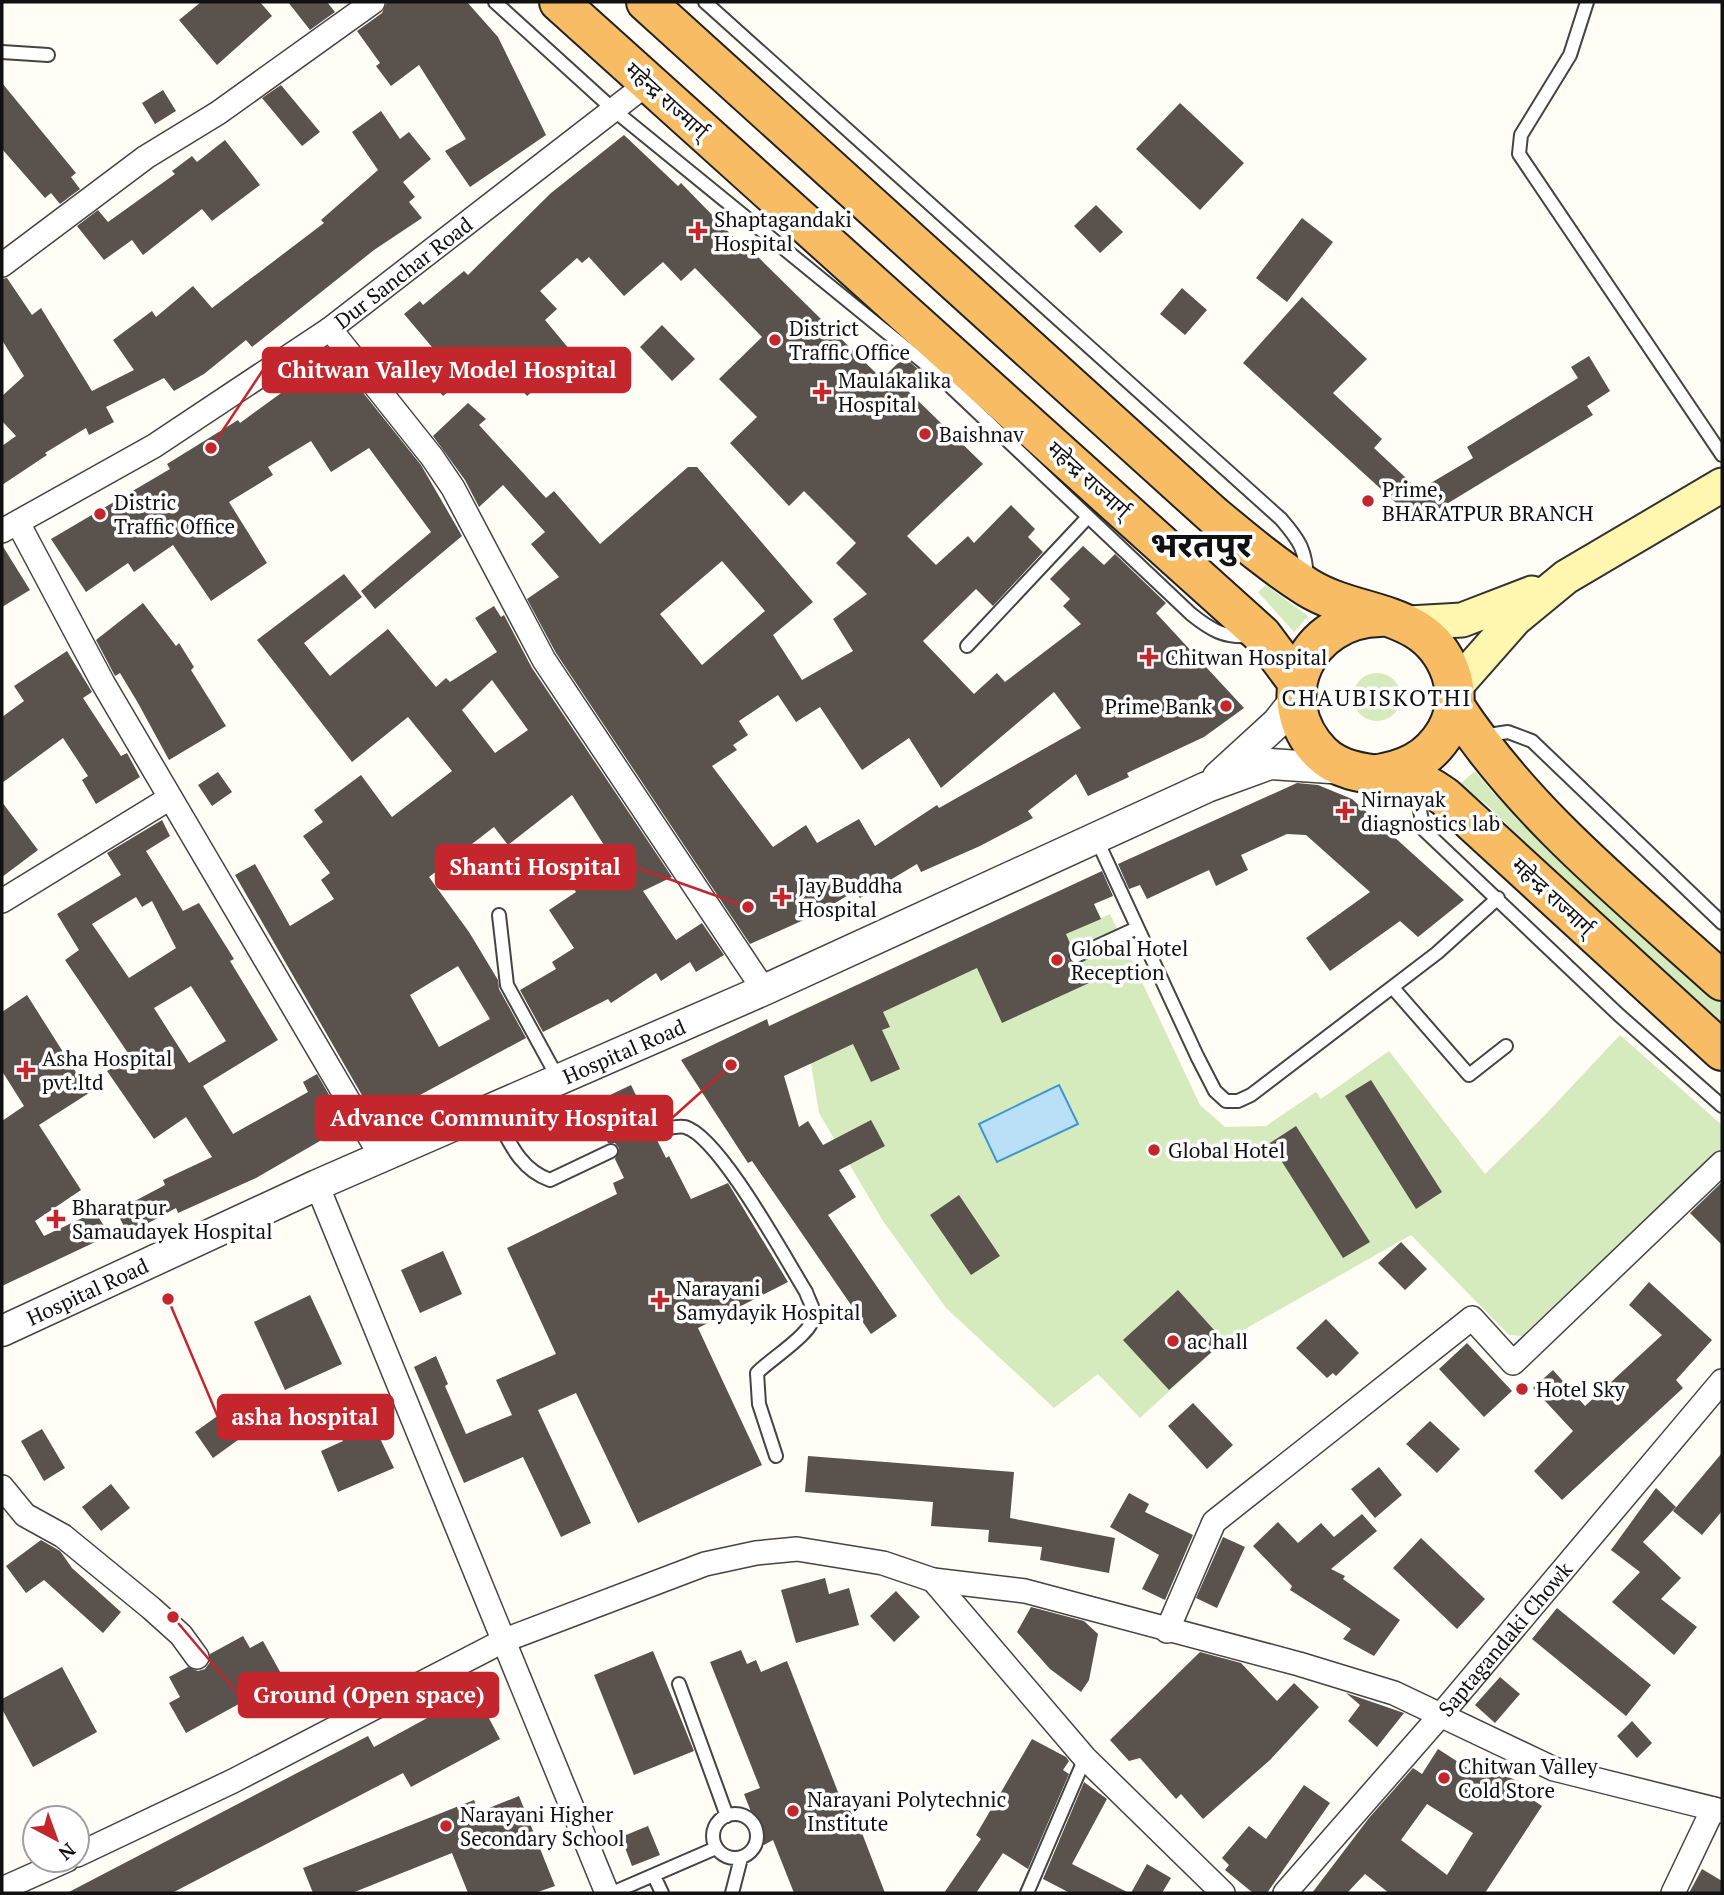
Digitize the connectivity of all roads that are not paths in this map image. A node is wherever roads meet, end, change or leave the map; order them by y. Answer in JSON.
{"nodes":[{"id":1,"x":373,"y":2,"type":"edge"},
{"id":2,"x":495,"y":2,"type":"edge"},
{"id":3,"x":559,"y":2,"type":"edge"},
{"id":4,"x":646,"y":2,"type":"edge"},
{"id":5,"x":705,"y":2,"type":"edge"},
{"id":6,"x":1587,"y":2,"type":"edge"},
{"id":7,"x":2,"y":52,"type":"edge"},
{"id":8,"x":48,"y":55,"type":"dead end"},
{"id":9,"x":648,"y":83,"type":"junction"},
{"id":10,"x":615,"y":111,"type":"junction"},
{"id":11,"x":2,"y":265,"type":"edge"},
{"id":12,"x":330,"y":329,"type":"junction"},
{"id":13,"x":1722,"y":455,"type":"edge"},
{"id":14,"x":1722,"y":485,"type":"edge"},
{"id":15,"x":1088,"y":517,"type":"junction"},
{"id":16,"x":10,"y":527,"type":"edge"},
{"id":17,"x":1566,"y":577,"type":"junction"},
{"id":18,"x":1307,"y":587,"type":"junction"},
{"id":19,"x":1398,"y":620,"type":"junction"},
{"id":20,"x":1262,"y":635,"type":"junction"},
{"id":21,"x":967,"y":646,"type":"dead end"},
{"id":22,"x":1297,"y":690,"type":"junction"},
{"id":23,"x":1455,"y":696,"type":"junction"},
{"id":24,"x":1475,"y":737,"type":"junction"},
{"id":25,"x":1358,"y":772,"type":"junction"},
{"id":26,"x":1426,"y":785,"type":"junction"},
{"id":27,"x":1208,"y":787,"type":"junction"},
{"id":28,"x":170,"y":798,"type":"junction"},
{"id":29,"x":1096,"y":838,"type":"junction"},
{"id":30,"x":1497,"y":898,"type":"junction"},
{"id":31,"x":2,"y":901,"type":"edge"},
{"id":32,"x":499,"y":915,"type":"dead end"},
{"id":33,"x":1722,"y":923,"type":"edge"},
{"id":34,"x":1137,"y":928,"type":"junction"},
{"id":35,"x":1076,"y":956,"type":"dead end"},
{"id":36,"x":1722,"y":981,"type":"edge"},
{"id":37,"x":1393,"y":988,"type":"junction"},
{"id":38,"x":764,"y":990,"type":"junction"},
{"id":39,"x":1506,"y":1046,"type":"dead end"},
{"id":40,"x":1722,"y":1051,"type":"edge"},
{"id":41,"x":559,"y":1081,"type":"junction"},
{"id":42,"x":1722,"y":1106,"type":"edge"},
{"id":43,"x":492,"y":1110,"type":"junction"},
{"id":44,"x":653,"y":1132,"type":"dead end"},
{"id":45,"x":611,"y":1151,"type":"dead end"},
{"id":46,"x":381,"y":1156,"type":"junction"},
{"id":47,"x":1722,"y":1163,"type":"edge"},
{"id":48,"x":317,"y":1185,"type":"junction"},
{"id":49,"x":2,"y":1331,"type":"edge"},
{"id":50,"x":1722,"y":1381,"type":"edge"},
{"id":51,"x":776,"y":1456,"type":"dead end"},
{"id":52,"x":2,"y":1487,"type":"edge"},
{"id":53,"x":933,"y":1580,"type":"junction"},
{"id":54,"x":1167,"y":1631,"type":"junction"},
{"id":55,"x":505,"y":1640,"type":"junction"},
{"id":56,"x":197,"y":1657,"type":"dead end"},
{"id":57,"x":678,"y":1684,"type":"dead end"},
{"id":58,"x":1439,"y":1717,"type":"junction"},
{"id":59,"x":1085,"y":1758,"type":"junction"},
{"id":60,"x":1718,"y":1810,"type":"edge"},
{"id":61,"x":727,"y":1816,"type":"junction"},
{"id":62,"x":716,"y":1848,"type":"junction"},
{"id":63,"x":91,"y":1849,"type":"edge"},
{"id":64,"x":741,"y":1858,"type":"junction"},
{"id":65,"x":36,"y":1874,"type":"edge"},
{"id":66,"x":654,"y":1876,"type":"junction"},
{"id":67,"x":2,"y":1889,"type":"edge"},
{"id":68,"x":607,"y":1893,"type":"edge"},
{"id":69,"x":612,"y":1893,"type":"edge"},
{"id":70,"x":662,"y":1893,"type":"edge"},
{"id":71,"x":732,"y":1893,"type":"edge"},
{"id":72,"x":1027,"y":1893,"type":"edge"},
{"id":73,"x":1223,"y":1893,"type":"edge"},
{"id":74,"x":1285,"y":1893,"type":"edge"},
{"id":75,"x":1673,"y":1893,"type":"edge"}],
"edges":[{"from":1,"to":11,"type":"street"},
{"from":2,"to":10,"type":"lane"},
{"from":3,"to":9,"type":"highway","name":"महेन्द्र राज्मार्ग्"},
{"from":4,"to":18,"type":"highway"},
{"from":5,"to":18,"type":"lane"},
{"from":6,"to":13,"type":"lane"},
{"from":7,"to":8,"type":"lane"},
{"from":9,"to":10,"type":"street","name":"Dur Sanchar Road"},
{"from":9,"to":20,"type":"highway","name":"महेन्द्र राज्मार्ग्"},
{"from":10,"to":12,"type":"street","name":"Dur Sanchar Road"},
{"from":10,"to":15,"type":"lane"},
{"from":12,"to":16,"type":"street","name":"Dur Sanchar Road"},
{"from":12,"to":38,"type":"street"},
{"from":14,"to":17,"type":"main road"},
{"from":15,"to":20,"type":"lane"},
{"from":15,"to":21,"type":"lane"},
{"from":16,"to":28,"type":"street"},
{"from":17,"to":19,"type":"main road"},
{"from":17,"to":23,"type":"main road"},
{"from":18,"to":19,"type":"highway"},
{"from":19,"to":22,"type":"highway"},
{"from":19,"to":23,"type":"highway"},
{"from":20,"to":22,"type":"highway","name":"महेन्द्र राज्मार्ग्"},
{"from":22,"to":25,"type":"highway","name":"महेन्द्र राज्मार्ग्"},
{"from":22,"to":27,"type":"street","name":"Hospital Road"},
{"from":23,"to":24,"type":"highway"},
{"from":23,"to":25,"type":"highway"},
{"from":24,"to":33,"type":"lane"},
{"from":24,"to":36,"type":"highway"},
{"from":25,"to":26,"type":"highway","name":"महेन्द्र राज्मार्ग्"},
{"from":25,"to":27,"type":"street","name":"Hospital Road"},
{"from":26,"to":30,"type":"lane"},
{"from":26,"to":40,"type":"highway","name":"महेन्द्र राज्मार्ग्"},
{"from":27,"to":29,"type":"street","name":"Hospital Road"},
{"from":28,"to":31,"type":"street"},
{"from":28,"to":46,"type":"street"},
{"from":29,"to":34,"type":"lane"},
{"from":29,"to":38,"type":"street","name":"Hospital Road"},
{"from":30,"to":37,"type":"lane"},
{"from":30,"to":42,"type":"lane"},
{"from":32,"to":41,"type":"lane"},
{"from":34,"to":35,"type":"lane"},
{"from":34,"to":37,"type":"lane"},
{"from":37,"to":39,"type":"lane"},
{"from":38,"to":41,"type":"street","name":"Hospital Road"},
{"from":41,"to":43,"type":"street","name":"Hospital Road"},
{"from":43,"to":45,"type":"lane"},
{"from":43,"to":46,"type":"street","name":"Hospital Road"},
{"from":44,"to":51,"type":"lane"},
{"from":46,"to":48,"type":"street","name":"Hospital Road"},
{"from":47,"to":54,"type":"street"},
{"from":48,"to":49,"type":"street","name":"Hospital Road"},
{"from":48,"to":55,"type":"street"},
{"from":50,"to":58,"type":"street","name":"Saptagandaki Chowk"},
{"from":52,"to":56,"type":"street"},
{"from":53,"to":54,"type":"street"},
{"from":53,"to":55,"type":"street"},
{"from":53,"to":59,"type":"street"},
{"from":54,"to":58,"type":"street"},
{"from":55,"to":63,"type":"street"},
{"from":55,"to":68,"type":"street"},
{"from":57,"to":61,"type":"lane"},
{"from":58,"to":60,"type":"street"},
{"from":58,"to":74,"type":"street","name":"Saptagandaki Chowk"},
{"from":59,"to":72,"type":"lane"},
{"from":59,"to":73,"type":"street"},
{"from":60,"to":75,"type":"street"},
{"from":61,"to":62,"type":"lane"},
{"from":61,"to":64,"type":"lane"},
{"from":62,"to":64,"type":"lane"},
{"from":62,"to":66,"type":"lane"},
{"from":64,"to":71,"type":"lane"},
{"from":65,"to":67,"type":"street"},
{"from":66,"to":69,"type":"lane"},
{"from":66,"to":70,"type":"lane"}]}
